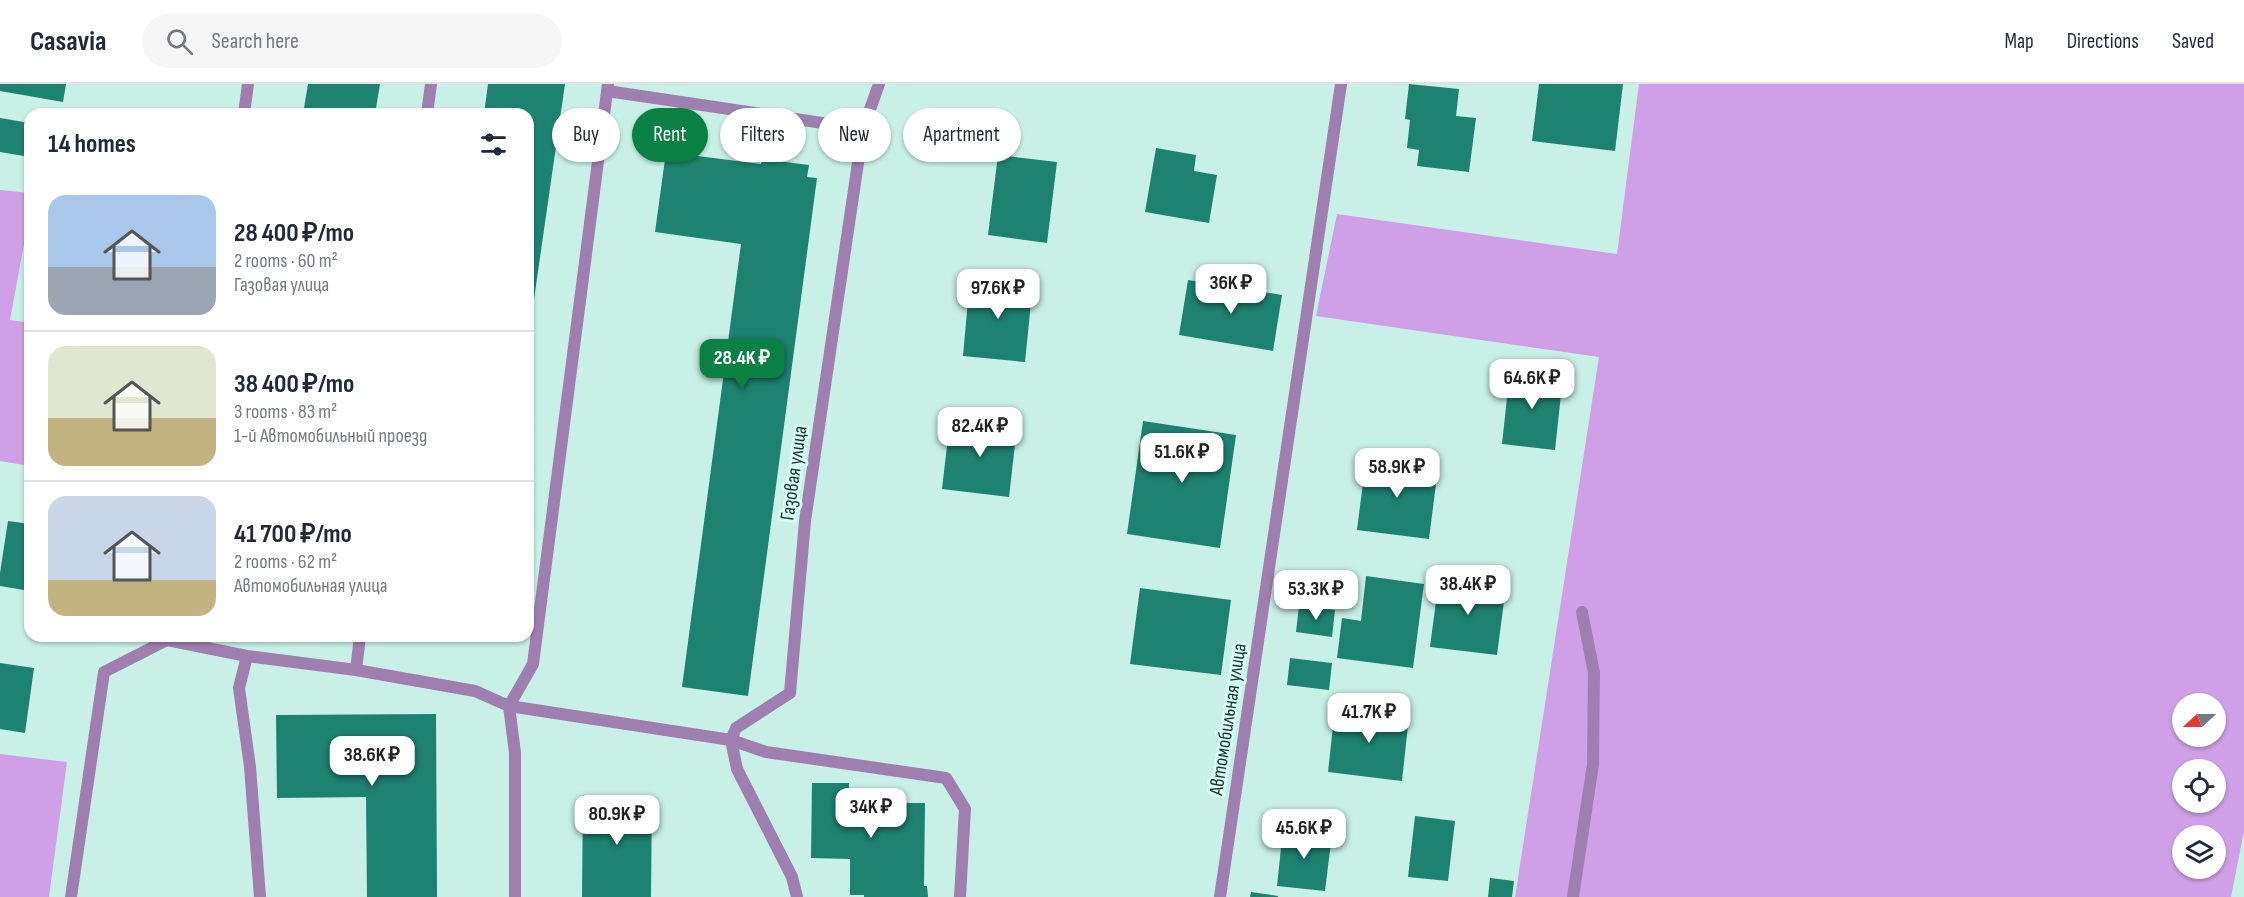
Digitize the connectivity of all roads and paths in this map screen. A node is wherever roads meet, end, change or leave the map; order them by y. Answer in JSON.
{"nodes":[{"id":1,"x":248,"y":84,"type":"edge"},
{"id":2,"x":430,"y":84,"type":"edge"},
{"id":3,"x":879,"y":84,"type":"edge"},
{"id":4,"x":1341,"y":84,"type":"edge"},
{"id":5,"x":608,"y":88,"type":"edge"},
{"id":6,"x":245,"y":108,"type":"edge"},
{"id":7,"x":428,"y":108,"type":"edge"},
{"id":8,"x":870,"y":108,"type":"edge"},
{"id":9,"x":818,"y":122,"type":"edge"},
{"id":10,"x":858,"y":162,"type":"edge"},
{"id":11,"x":1582,"y":612,"type":"dead end"},
{"id":12,"x":160,"y":642,"type":"edge"},
{"id":13,"x":185,"y":642,"type":"edge"},
{"id":14,"x":359,"y":642,"type":"edge"},
{"id":15,"x":247,"y":656,"type":"junction"},
{"id":16,"x":356,"y":670,"type":"junction"},
{"id":17,"x":509,"y":706,"type":"junction"},
{"id":18,"x":731,"y":740,"type":"junction"},
{"id":19,"x":70,"y":897,"type":"edge"},
{"id":20,"x":260,"y":897,"type":"edge"},
{"id":21,"x":515,"y":897,"type":"edge"},
{"id":22,"x":797,"y":897,"type":"edge"},
{"id":23,"x":960,"y":897,"type":"edge"},
{"id":24,"x":1220,"y":897,"type":"edge"},
{"id":25,"x":1573,"y":897,"type":"edge"}],
"edges":[{"from":1,"to":6,"type":"street"},
{"from":2,"to":7,"type":"street"},
{"from":3,"to":8,"type":"street","name":"Газовая улица"},
{"from":4,"to":24,"type":"street","name":"Автомобильная улица"},
{"from":5,"to":9,"type":"street"},
{"from":5,"to":17,"type":"street"},
{"from":10,"to":18,"type":"street","name":"Газовая улица"},
{"from":11,"to":25,"type":"street"},
{"from":12,"to":19,"type":"street"},
{"from":13,"to":15,"type":"street"},
{"from":14,"to":16,"type":"street"},
{"from":15,"to":16,"type":"street"},
{"from":15,"to":20,"type":"street"},
{"from":16,"to":17,"type":"street"},
{"from":17,"to":18,"type":"street"},
{"from":17,"to":21,"type":"street"},
{"from":18,"to":22,"type":"street"},
{"from":18,"to":23,"type":"street"}]}
